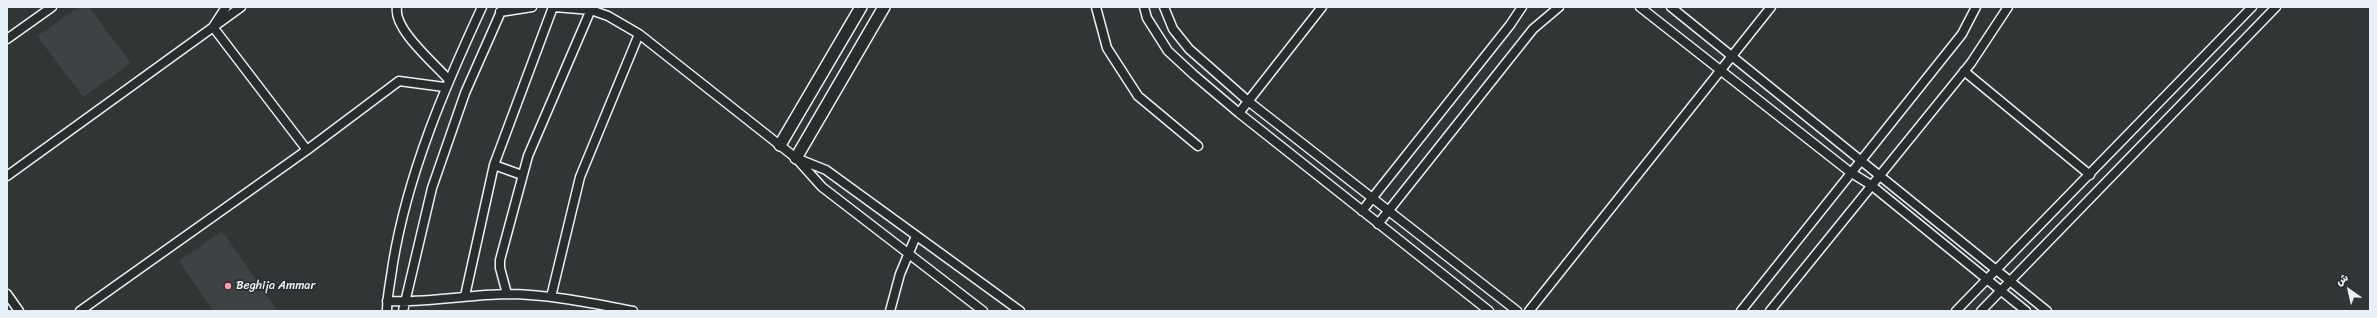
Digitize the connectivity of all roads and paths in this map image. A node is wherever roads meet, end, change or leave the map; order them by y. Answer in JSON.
{"nodes":[{"id":1,"x":52,"y":7,"type":"edge"},
{"id":2,"x":226,"y":7,"type":"edge"},
{"id":3,"x":241,"y":7,"type":"edge"},
{"id":4,"x":398,"y":7,"type":"edge"},
{"id":5,"x":482,"y":7,"type":"edge"},
{"id":6,"x":532,"y":7,"type":"edge"},
{"id":7,"x":553,"y":7,"type":"edge"},
{"id":8,"x":861,"y":7,"type":"edge"},
{"id":9,"x":884,"y":7,"type":"edge"},
{"id":10,"x":1096,"y":7,"type":"edge"},
{"id":11,"x":1144,"y":7,"type":"edge"},
{"id":12,"x":1164,"y":7,"type":"edge"},
{"id":13,"x":1322,"y":7,"type":"edge"},
{"id":14,"x":1522,"y":7,"type":"edge"},
{"id":15,"x":1559,"y":7,"type":"edge"},
{"id":16,"x":1640,"y":7,"type":"edge"},
{"id":17,"x":1671,"y":7,"type":"edge"},
{"id":18,"x":1771,"y":7,"type":"edge"},
{"id":19,"x":1976,"y":7,"type":"edge"},
{"id":20,"x":2008,"y":7,"type":"edge"},
{"id":21,"x":2252,"y":7,"type":"edge"},
{"id":22,"x":2276,"y":7,"type":"edge"},
{"id":23,"x":501,"y":9,"type":"edge"},
{"id":24,"x":592,"y":9,"type":"edge"},
{"id":25,"x":213,"y":27,"type":"junction"},
{"id":26,"x":640,"y":34,"type":"junction"},
{"id":27,"x":7,"y":39,"type":"edge"},
{"id":28,"x":1732,"y":56,"type":"junction"},
{"id":29,"x":1721,"y":71,"type":"junction"},
{"id":30,"x":1964,"y":71,"type":"junction"},
{"id":31,"x":448,"y":79,"type":"junction"},
{"id":32,"x":444,"y":87,"type":"junction"},
{"id":33,"x":1248,"y":101,"type":"junction"},
{"id":34,"x":1238,"y":113,"type":"junction"},
{"id":35,"x":780,"y":145,"type":"junction"},
{"id":36,"x":1198,"y":146,"type":"dead end"},
{"id":37,"x":307,"y":150,"type":"junction"},
{"id":38,"x":796,"y":158,"type":"junction"},
{"id":39,"x":1860,"y":159,"type":"junction"},
{"id":40,"x":494,"y":165,"type":"junction"},
{"id":41,"x":1850,"y":172,"type":"junction"},
{"id":42,"x":1880,"y":174,"type":"junction"},
{"id":43,"x":522,"y":175,"type":"junction"},
{"id":44,"x":2090,"y":175,"type":"junction"},
{"id":45,"x":7,"y":176,"type":"edge"},
{"id":46,"x":1871,"y":185,"type":"junction"},
{"id":47,"x":1372,"y":198,"type":"junction"},
{"id":48,"x":1388,"y":210,"type":"junction"},
{"id":49,"x":1362,"y":211,"type":"junction"},
{"id":50,"x":1378,"y":224,"type":"junction"},
{"id":51,"x":916,"y":236,"type":"junction"},
{"id":52,"x":907,"y":253,"type":"junction"},
{"id":53,"x":1996,"y":270,"type":"junction"},
{"id":54,"x":1987,"y":279,"type":"junction"},
{"id":55,"x":2010,"y":281,"type":"junction"},
{"id":56,"x":2001,"y":291,"type":"junction"},
{"id":57,"x":7,"y":294,"type":"edge"},
{"id":58,"x":507,"y":294,"type":"junction"},
{"id":59,"x":465,"y":296,"type":"junction"},
{"id":60,"x":551,"y":297,"type":"junction"},
{"id":61,"x":387,"y":301,"type":"junction"},
{"id":62,"x":404,"y":302,"type":"junction"},
{"id":63,"x":19,"y":311,"type":"edge"},
{"id":64,"x":80,"y":311,"type":"edge"},
{"id":65,"x":387,"y":311,"type":"edge"},
{"id":66,"x":403,"y":311,"type":"edge"},
{"id":67,"x":633,"y":311,"type":"edge"},
{"id":68,"x":890,"y":311,"type":"edge"},
{"id":69,"x":983,"y":311,"type":"edge"},
{"id":70,"x":1020,"y":311,"type":"edge"},
{"id":71,"x":1489,"y":311,"type":"edge"},
{"id":72,"x":1517,"y":311,"type":"edge"},
{"id":73,"x":1529,"y":311,"type":"edge"},
{"id":74,"x":1741,"y":311,"type":"edge"},
{"id":75,"x":1770,"y":311,"type":"edge"},
{"id":76,"x":1956,"y":311,"type":"edge"},
{"id":77,"x":1981,"y":311,"type":"edge"},
{"id":78,"x":2026,"y":311,"type":"edge"},
{"id":79,"x":2047,"y":311,"type":"edge"}],
"edges":[{"from":1,"to":27,"type":"street"},
{"from":2,"to":25,"type":"street"},
{"from":3,"to":25,"type":"street"},
{"from":4,"to":31,"type":"street"},
{"from":5,"to":31,"type":"street"},
{"from":6,"to":23,"type":"street"},
{"from":7,"to":24,"type":"street"},
{"from":7,"to":40,"type":"street"},
{"from":8,"to":35,"type":"street"},
{"from":9,"to":38,"type":"street"},
{"from":10,"to":36,"type":"street"},
{"from":11,"to":34,"type":"street"},
{"from":12,"to":33,"type":"street"},
{"from":13,"to":33,"type":"street"},
{"from":14,"to":47,"type":"street"},
{"from":15,"to":48,"type":"street"},
{"from":16,"to":29,"type":"street"},
{"from":17,"to":28,"type":"street"},
{"from":18,"to":28,"type":"street"},
{"from":19,"to":39,"type":"street"},
{"from":20,"to":30,"type":"street"},
{"from":21,"to":44,"type":"street"},
{"from":22,"to":55,"type":"street"},
{"from":23,"to":62,"type":"street"},
{"from":24,"to":26,"type":"street"},
{"from":24,"to":43,"type":"street"},
{"from":25,"to":37,"type":"street"},
{"from":25,"to":45,"type":"street"},
{"from":26,"to":35,"type":"street"},
{"from":26,"to":60,"type":"street"},
{"from":28,"to":29,"type":"street"},
{"from":28,"to":39,"type":"street"},
{"from":29,"to":41,"type":"street"},
{"from":29,"to":73,"type":"street"},
{"from":30,"to":42,"type":"street"},
{"from":30,"to":44,"type":"street"},
{"from":31,"to":32,"type":"street"},
{"from":32,"to":37,"type":"street"},
{"from":32,"to":61,"type":"street"},
{"from":33,"to":34,"type":"street"},
{"from":33,"to":47,"type":"street"},
{"from":34,"to":49,"type":"street"},
{"from":35,"to":38,"type":"street"},
{"from":37,"to":64,"type":"street"},
{"from":38,"to":51,"type":"street"},
{"from":38,"to":52,"type":"street"},
{"from":39,"to":41,"type":"street"},
{"from":39,"to":42,"type":"street"},
{"from":40,"to":43,"type":"street"},
{"from":40,"to":59,"type":"street"},
{"from":41,"to":46,"type":"street"},
{"from":41,"to":74,"type":"street"},
{"from":42,"to":46,"type":"street"},
{"from":42,"to":53,"type":"street"},
{"from":43,"to":58,"type":"street"},
{"from":44,"to":53,"type":"street"},
{"from":46,"to":54,"type":"street"},
{"from":46,"to":75,"type":"street"},
{"from":47,"to":48,"type":"street"},
{"from":47,"to":49,"type":"street"},
{"from":48,"to":50,"type":"street"},
{"from":48,"to":72,"type":"street"},
{"from":49,"to":50,"type":"street"},
{"from":50,"to":71,"type":"street"},
{"from":51,"to":52,"type":"street"},
{"from":51,"to":70,"type":"street"},
{"from":52,"to":68,"type":"street"},
{"from":52,"to":69,"type":"street"},
{"from":53,"to":54,"type":"street"},
{"from":53,"to":55,"type":"street"},
{"from":54,"to":56,"type":"street"},
{"from":54,"to":76,"type":"street"},
{"from":55,"to":56,"type":"street"},
{"from":55,"to":79,"type":"street"},
{"from":56,"to":77,"type":"street"},
{"from":56,"to":78,"type":"street"},
{"from":57,"to":63,"type":"street"},
{"from":58,"to":59,"type":"street"},
{"from":58,"to":60,"type":"street"},
{"from":59,"to":62,"type":"street"},
{"from":60,"to":67,"type":"street"},
{"from":61,"to":62,"type":"street"},
{"from":61,"to":65,"type":"street"},
{"from":62,"to":66,"type":"street"}]}
